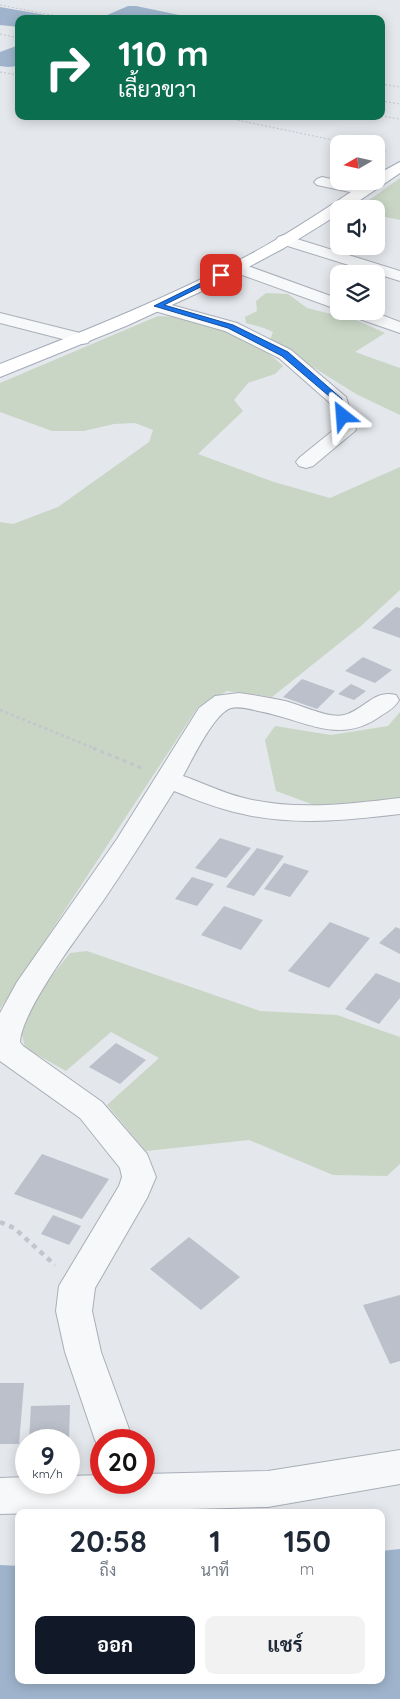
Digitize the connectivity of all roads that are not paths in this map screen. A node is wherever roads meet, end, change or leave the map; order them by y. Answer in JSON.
{"nodes":[{"id":1,"x":400,"y":166,"type":"edge"},
{"id":2,"x":385,"y":176,"type":"edge"},
{"id":3,"x":322,"y":182,"type":"dead end"},
{"id":4,"x":330,"y":184,"type":"edge"},
{"id":5,"x":364,"y":190,"type":"edge"},
{"id":6,"x":284,"y":240,"type":"junction"},
{"id":7,"x":237,"y":268,"type":"junction"},
{"id":8,"x":400,"y":276,"type":"edge"},
{"id":9,"x":330,"y":302,"type":"edge"},
{"id":10,"x":157,"y":306,"type":"junction"},
{"id":11,"x":0,"y":318,"type":"edge"},
{"id":12,"x":378,"y":320,"type":"edge"},
{"id":13,"x":400,"y":328,"type":"edge"},
{"id":14,"x":82,"y":339,"type":"junction"},
{"id":15,"x":1,"y":370,"type":"edge"},
{"id":16,"x":306,"y":462,"type":"dead end"},
{"id":17,"x":387,"y":700,"type":"dead end"},
{"id":18,"x":167,"y":779,"type":"junction"},
{"id":19,"x":400,"y":806,"type":"edge"},
{"id":20,"x":110,"y":1429,"type":"edge"},
{"id":21,"x":400,"y":1468,"type":"edge"},
{"id":22,"x":155,"y":1488,"type":"edge"},
{"id":23,"x":90,"y":1491,"type":"edge"},
{"id":24,"x":0,"y":1496,"type":"edge"}],
"edges":[{"from":1,"to":2,"type":"main road"},
{"from":3,"to":4,"type":"street"},
{"from":5,"to":6,"type":"main road"},
{"from":6,"to":7,"type":"main road"},
{"from":6,"to":8,"type":"street"},
{"from":7,"to":9,"type":"street"},
{"from":7,"to":10,"type":"main road"},
{"from":10,"to":14,"type":"main road"},
{"from":10,"to":16,"type":"street"},
{"from":11,"to":14,"type":"street"},
{"from":12,"to":13,"type":"street"},
{"from":14,"to":15,"type":"main road"},
{"from":17,"to":18,"type":"street"},
{"from":18,"to":19,"type":"street"},
{"from":18,"to":20,"type":"street"},
{"from":21,"to":22,"type":"street"},
{"from":23,"to":24,"type":"street"}]}
